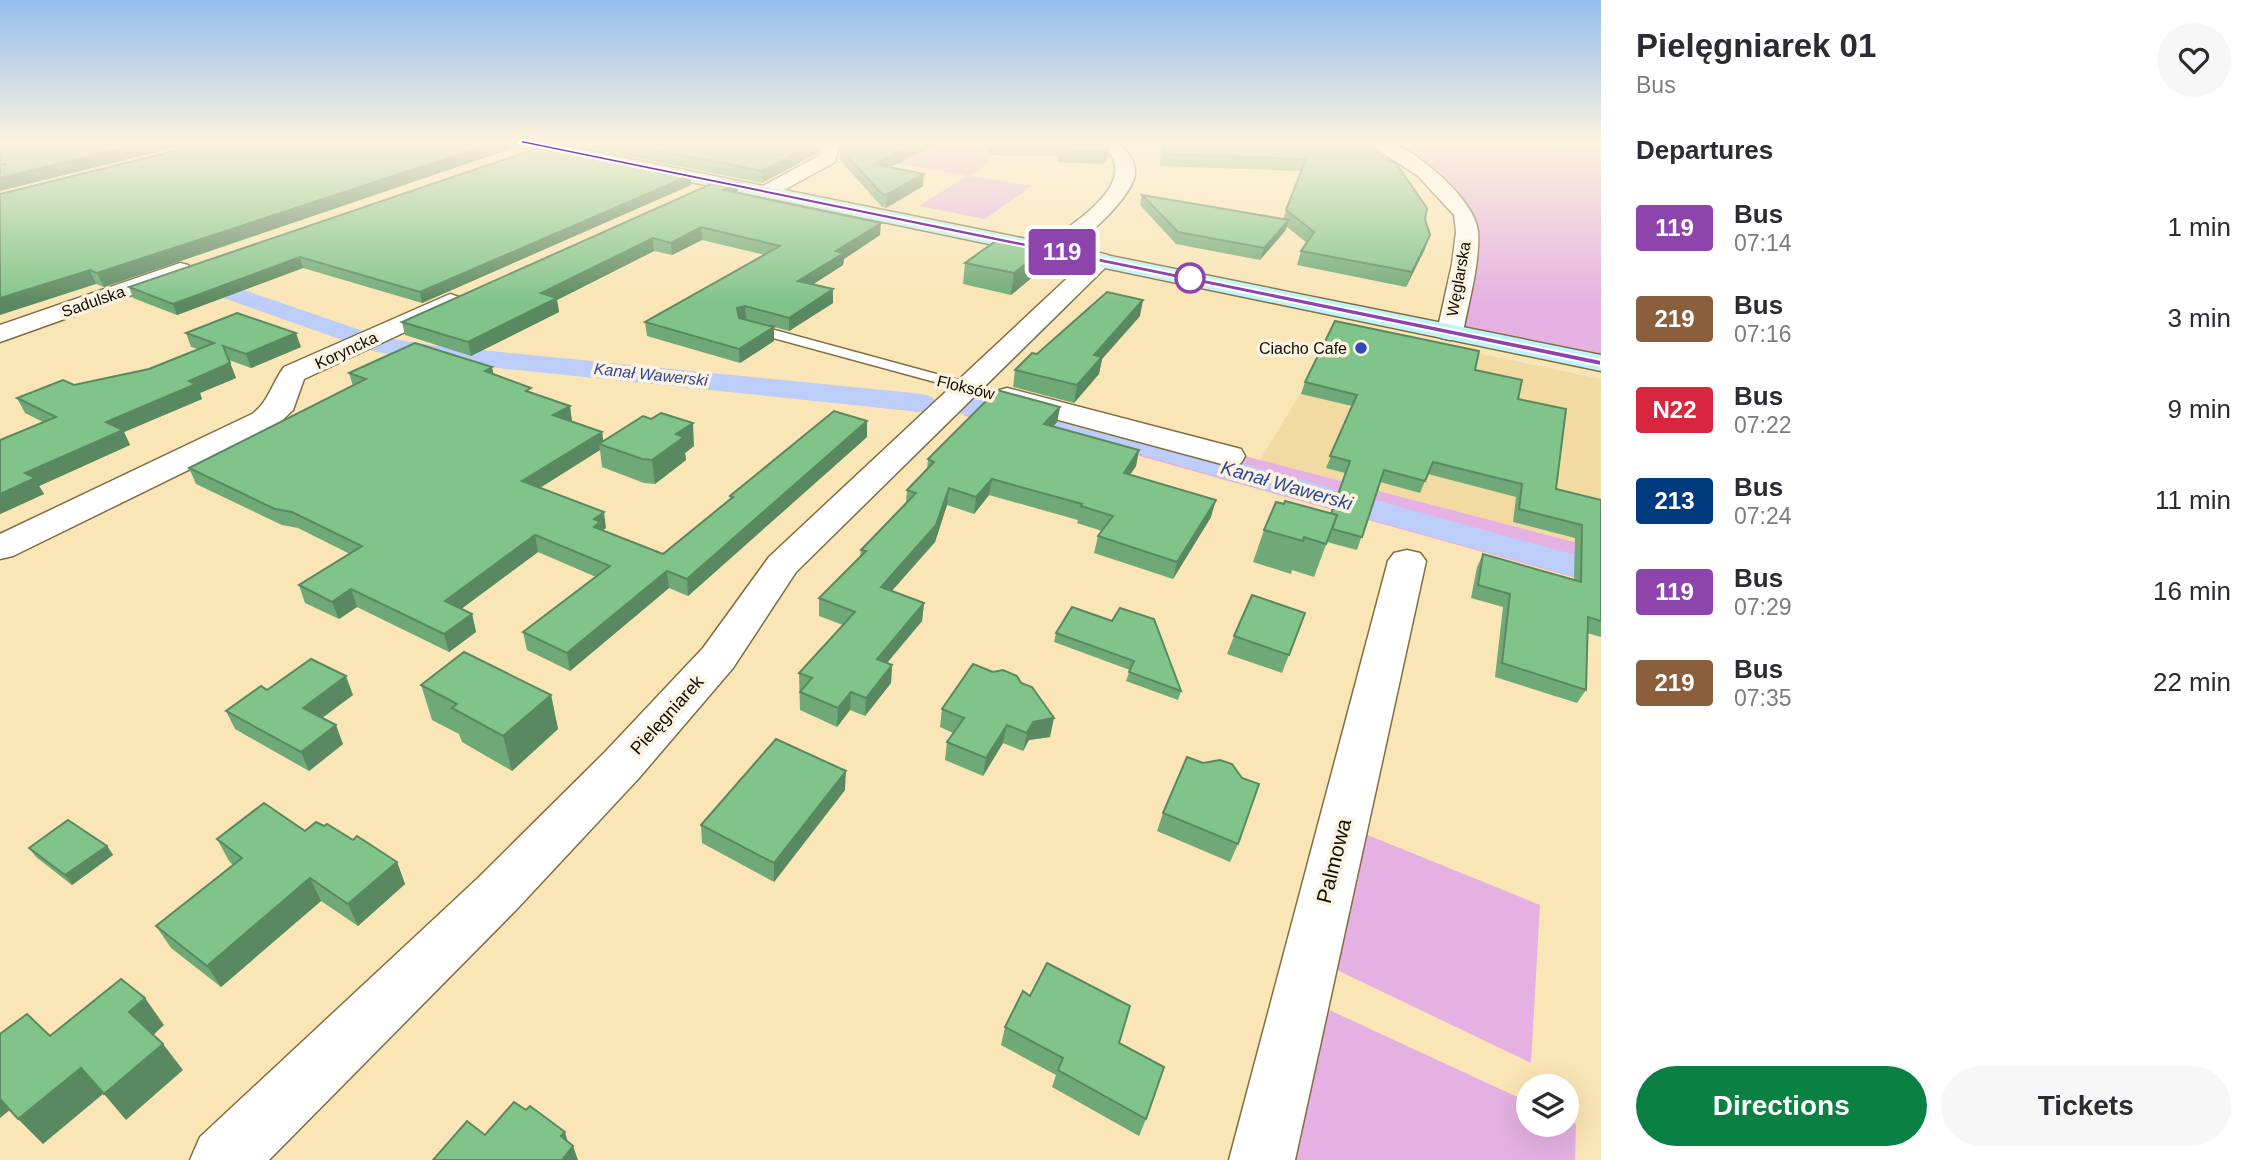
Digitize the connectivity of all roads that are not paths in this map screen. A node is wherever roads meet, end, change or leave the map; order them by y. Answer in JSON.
{"nodes":[{"id":1,"x":686,"y":196,"type":"edge"},
{"id":2,"x":786,"y":196,"type":"edge"},
{"id":3,"x":1115,"y":196,"type":"edge"},
{"id":4,"x":1447,"y":196,"type":"edge"},
{"id":5,"x":677,"y":200,"type":"edge"},
{"id":6,"x":1051,"y":250,"type":"junction"},
{"id":7,"x":1100,"y":260,"type":"junction"},
{"id":8,"x":206,"y":261,"type":"edge"},
{"id":9,"x":477,"y":290,"type":"edge"},
{"id":10,"x":745,"y":326,"type":"edge"},
{"id":11,"x":1450,"y":332,"type":"junction"},
{"id":12,"x":0,"y":334,"type":"edge"},
{"id":13,"x":1601,"y":363,"type":"edge"},
{"id":14,"x":968,"y":387,"type":"junction"},
{"id":15,"x":1229,"y":456,"type":"dead end"},
{"id":16,"x":0,"y":548,"type":"edge"},
{"id":17,"x":1407,"y":561,"type":"dead end"},
{"id":18,"x":223,"y":1160,"type":"edge"},
{"id":19,"x":1262,"y":1160,"type":"edge"}],
"edges":[{"from":1,"to":5,"type":"street"},
{"from":2,"to":6,"type":"street"},
{"from":3,"to":6,"type":"street"},
{"from":4,"to":11,"type":"street","name":"Węglarska"},
{"from":6,"to":7,"type":"street"},
{"from":7,"to":11,"type":"street"},
{"from":7,"to":14,"type":"street","name":"Pielęgniarek"},
{"from":8,"to":12,"type":"street","name":"Sadulska"},
{"from":9,"to":16,"type":"street","name":"Koryncka"},
{"from":10,"to":14,"type":"lane","name":"Floksów"},
{"from":11,"to":13,"type":"street"},
{"from":14,"to":15,"type":"street","name":"Floksów"},
{"from":14,"to":18,"type":"street","name":"Pielęgniarek"},
{"from":17,"to":19,"type":"street","name":"Palmowa"}]}
